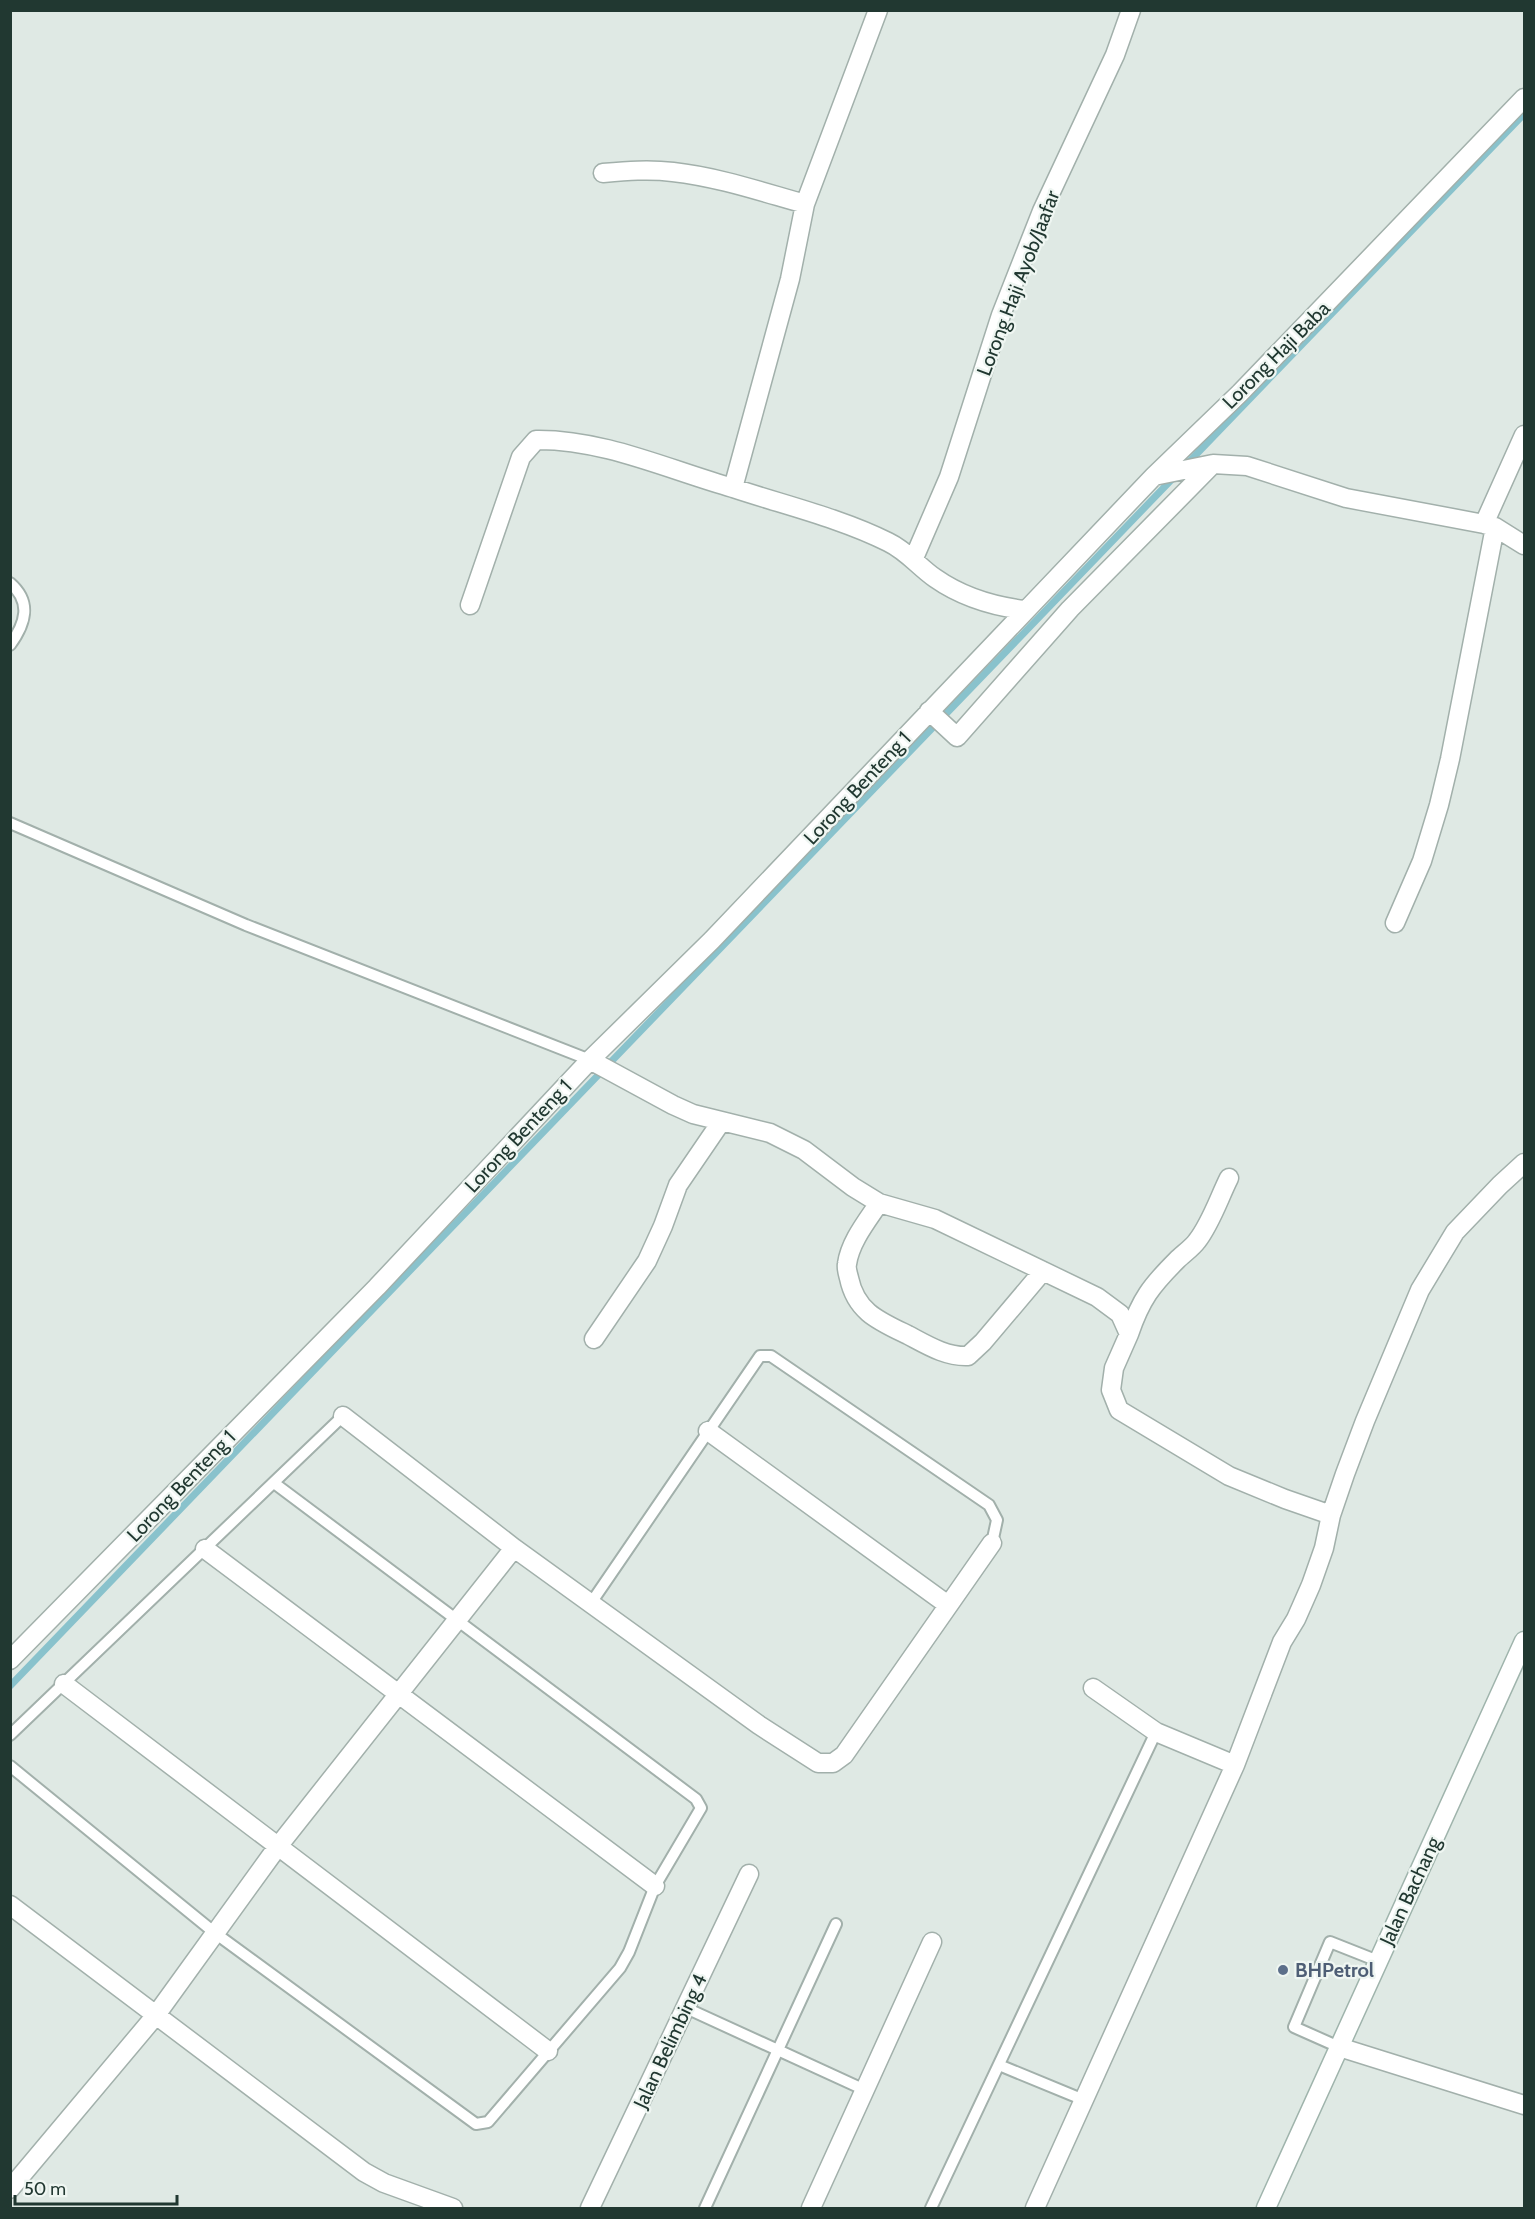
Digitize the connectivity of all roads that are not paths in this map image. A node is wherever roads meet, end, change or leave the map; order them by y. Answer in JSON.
{"nodes":[{"id":1,"x":878,"y":10,"type":"edge"},
{"id":2,"x":1131,"y":10,"type":"edge"},
{"id":3,"x":1524,"y":98,"type":"edge"},
{"id":4,"x":603,"y":173,"type":"dead end"},
{"id":5,"x":805,"y":204,"type":"junction"},
{"id":6,"x":1524,"y":435,"type":"edge"},
{"id":7,"x":1209,"y":465,"type":"junction"},
{"id":8,"x":1162,"y":475,"type":"junction"},
{"id":9,"x":733,"y":489,"type":"junction"},
{"id":10,"x":1489,"y":525,"type":"junction"},
{"id":11,"x":1524,"y":545,"type":"edge"},
{"id":12,"x":914,"y":558,"type":"junction"},
{"id":13,"x":10,"y":583,"type":"edge"},
{"id":14,"x":470,"y":606,"type":"dead end"},
{"id":15,"x":1024,"y":610,"type":"junction"},
{"id":16,"x":10,"y":645,"type":"edge"},
{"id":17,"x":931,"y":713,"type":"junction"},
{"id":18,"x":10,"y":823,"type":"edge"},
{"id":19,"x":1395,"y":923,"type":"dead end"},
{"id":20,"x":595,"y":1062,"type":"junction"},
{"id":21,"x":721,"y":1122,"type":"junction"},
{"id":22,"x":1524,"y":1162,"type":"edge"},
{"id":23,"x":1228,"y":1178,"type":"dead end"},
{"id":24,"x":879,"y":1203,"type":"junction"},
{"id":25,"x":1043,"y":1270,"type":"junction"},
{"id":26,"x":1129,"y":1334,"type":"junction"},
{"id":27,"x":594,"y":1339,"type":"dead end"},
{"id":28,"x":343,"y":1416,"type":"joint"},
{"id":29,"x":708,"y":1431,"type":"junction"},
{"id":30,"x":274,"y":1483,"type":"junction"},
{"id":31,"x":1331,"y":1515,"type":"junction"},
{"id":32,"x":992,"y":1543,"type":"joint"},
{"id":33,"x":514,"y":1548,"type":"junction"},
{"id":34,"x":205,"y":1549,"type":"junction"},
{"id":35,"x":591,"y":1604,"type":"junction"},
{"id":36,"x":948,"y":1605,"type":"junction"},
{"id":37,"x":457,"y":1620,"type":"junction"},
{"id":38,"x":1524,"y":1641,"type":"edge"},
{"id":39,"x":10,"y":1660,"type":"edge"},
{"id":40,"x":64,"y":1684,"type":"junction"},
{"id":41,"x":1093,"y":1688,"type":"dead end"},
{"id":42,"x":399,"y":1694,"type":"junction"},
{"id":43,"x":1156,"y":1732,"type":"junction"},
{"id":44,"x":10,"y":1735,"type":"edge"},
{"id":45,"x":1235,"y":1765,"type":"junction"},
{"id":46,"x":10,"y":1766,"type":"edge"},
{"id":47,"x":278,"y":1846,"type":"junction"},
{"id":48,"x":749,"y":1874,"type":"dead end"},
{"id":49,"x":655,"y":1886,"type":"junction"},
{"id":50,"x":10,"y":1905,"type":"edge"},
{"id":51,"x":836,"y":1924,"type":"dead end"},
{"id":52,"x":215,"y":1934,"type":"junction"},
{"id":53,"x":932,"y":1942,"type":"dead end"},
{"id":54,"x":1378,"y":1961,"type":"junction"},
{"id":55,"x":686,"y":2008,"type":"junction"},
{"id":56,"x":156,"y":2015,"type":"junction"},
{"id":57,"x":1339,"y":2047,"type":"junction"},
{"id":58,"x":778,"y":2050,"type":"junction"},
{"id":59,"x":548,"y":2051,"type":"junction"},
{"id":60,"x":999,"y":2065,"type":"junction"},
{"id":61,"x":865,"y":2090,"type":"junction"},
{"id":62,"x":1084,"y":2100,"type":"junction"},
{"id":63,"x":1524,"y":2105,"type":"edge"},
{"id":64,"x":10,"y":2189,"type":"edge"},
{"id":65,"x":453,"y":2208,"type":"edge"},
{"id":66,"x":590,"y":2208,"type":"edge"},
{"id":67,"x":705,"y":2208,"type":"edge"},
{"id":68,"x":811,"y":2208,"type":"edge"},
{"id":69,"x":931,"y":2208,"type":"edge"},
{"id":70,"x":1035,"y":2208,"type":"edge"},
{"id":71,"x":1266,"y":2208,"type":"edge"}],
"edges":[{"from":1,"to":5,"type":"street"},
{"from":2,"to":12,"type":"street","name":"Lorong Haji Ayob/Jaafar"},
{"from":3,"to":8,"type":"street","name":"Lorong Haji Baba"},
{"from":4,"to":5,"type":"street"},
{"from":5,"to":9,"type":"street"},
{"from":6,"to":10,"type":"street"},
{"from":7,"to":8,"type":"street"},
{"from":7,"to":10,"type":"street"},
{"from":7,"to":17,"type":"street"},
{"from":8,"to":15,"type":"street","name":"Lorong Haji Baba"},
{"from":9,"to":12,"type":"street"},
{"from":9,"to":14,"type":"street"},
{"from":10,"to":11,"type":"street"},
{"from":10,"to":19,"type":"street"},
{"from":12,"to":15,"type":"street"},
{"from":13,"to":16,"type":"lane"},
{"from":15,"to":17,"type":"street","name":"Lorong Benteng 1"},
{"from":17,"to":20,"type":"street","name":"Lorong Benteng 1"},
{"from":18,"to":20,"type":"lane"},
{"from":20,"to":21,"type":"street"},
{"from":20,"to":39,"type":"street","name":"Lorong Benteng 1"},
{"from":21,"to":24,"type":"street"},
{"from":21,"to":27,"type":"street"},
{"from":22,"to":31,"type":"street"},
{"from":23,"to":26,"type":"street"},
{"from":24,"to":25,"type":"street"},
{"from":24,"to":25,"type":"street"},
{"from":25,"to":26,"type":"street"},
{"from":26,"to":31,"type":"street"},
{"from":28,"to":30,"type":"lane"},
{"from":28,"to":33,"type":"street"},
{"from":29,"to":32,"type":"lane"},
{"from":29,"to":35,"type":"lane"},
{"from":29,"to":36,"type":"street"},
{"from":30,"to":34,"type":"lane"},
{"from":30,"to":37,"type":"lane"},
{"from":31,"to":45,"type":"street"},
{"from":32,"to":36,"type":"street"},
{"from":33,"to":35,"type":"street"},
{"from":33,"to":37,"type":"street"},
{"from":34,"to":40,"type":"lane"},
{"from":34,"to":42,"type":"street"},
{"from":35,"to":36,"type":"street"},
{"from":37,"to":42,"type":"street"},
{"from":37,"to":49,"type":"lane"},
{"from":38,"to":54,"type":"street","name":"Jalan Bachang"},
{"from":40,"to":44,"type":"lane"},
{"from":40,"to":47,"type":"street"},
{"from":41,"to":43,"type":"street"},
{"from":42,"to":47,"type":"street"},
{"from":42,"to":49,"type":"street"},
{"from":43,"to":45,"type":"street"},
{"from":43,"to":60,"type":"lane"},
{"from":45,"to":62,"type":"street"},
{"from":46,"to":52,"type":"lane"},
{"from":47,"to":52,"type":"street"},
{"from":47,"to":59,"type":"street"},
{"from":48,"to":55,"type":"street","name":"Jalan Belimbing 4"},
{"from":49,"to":59,"type":"lane"},
{"from":50,"to":56,"type":"street"},
{"from":51,"to":58,"type":"lane"},
{"from":52,"to":56,"type":"street"},
{"from":52,"to":59,"type":"lane"},
{"from":53,"to":61,"type":"street"},
{"from":54,"to":57,"type":"street","name":"Jalan Bachang"},
{"from":54,"to":57,"type":"lane"},
{"from":55,"to":58,"type":"lane"},
{"from":55,"to":66,"type":"street","name":"Jalan Belimbing 4"},
{"from":56,"to":64,"type":"street"},
{"from":56,"to":65,"type":"street"},
{"from":57,"to":63,"type":"street"},
{"from":57,"to":71,"type":"street","name":"Jalan Bachang"},
{"from":58,"to":61,"type":"lane"},
{"from":58,"to":67,"type":"lane"},
{"from":60,"to":62,"type":"lane"},
{"from":60,"to":69,"type":"lane"},
{"from":61,"to":68,"type":"street"},
{"from":62,"to":70,"type":"street"}]}
